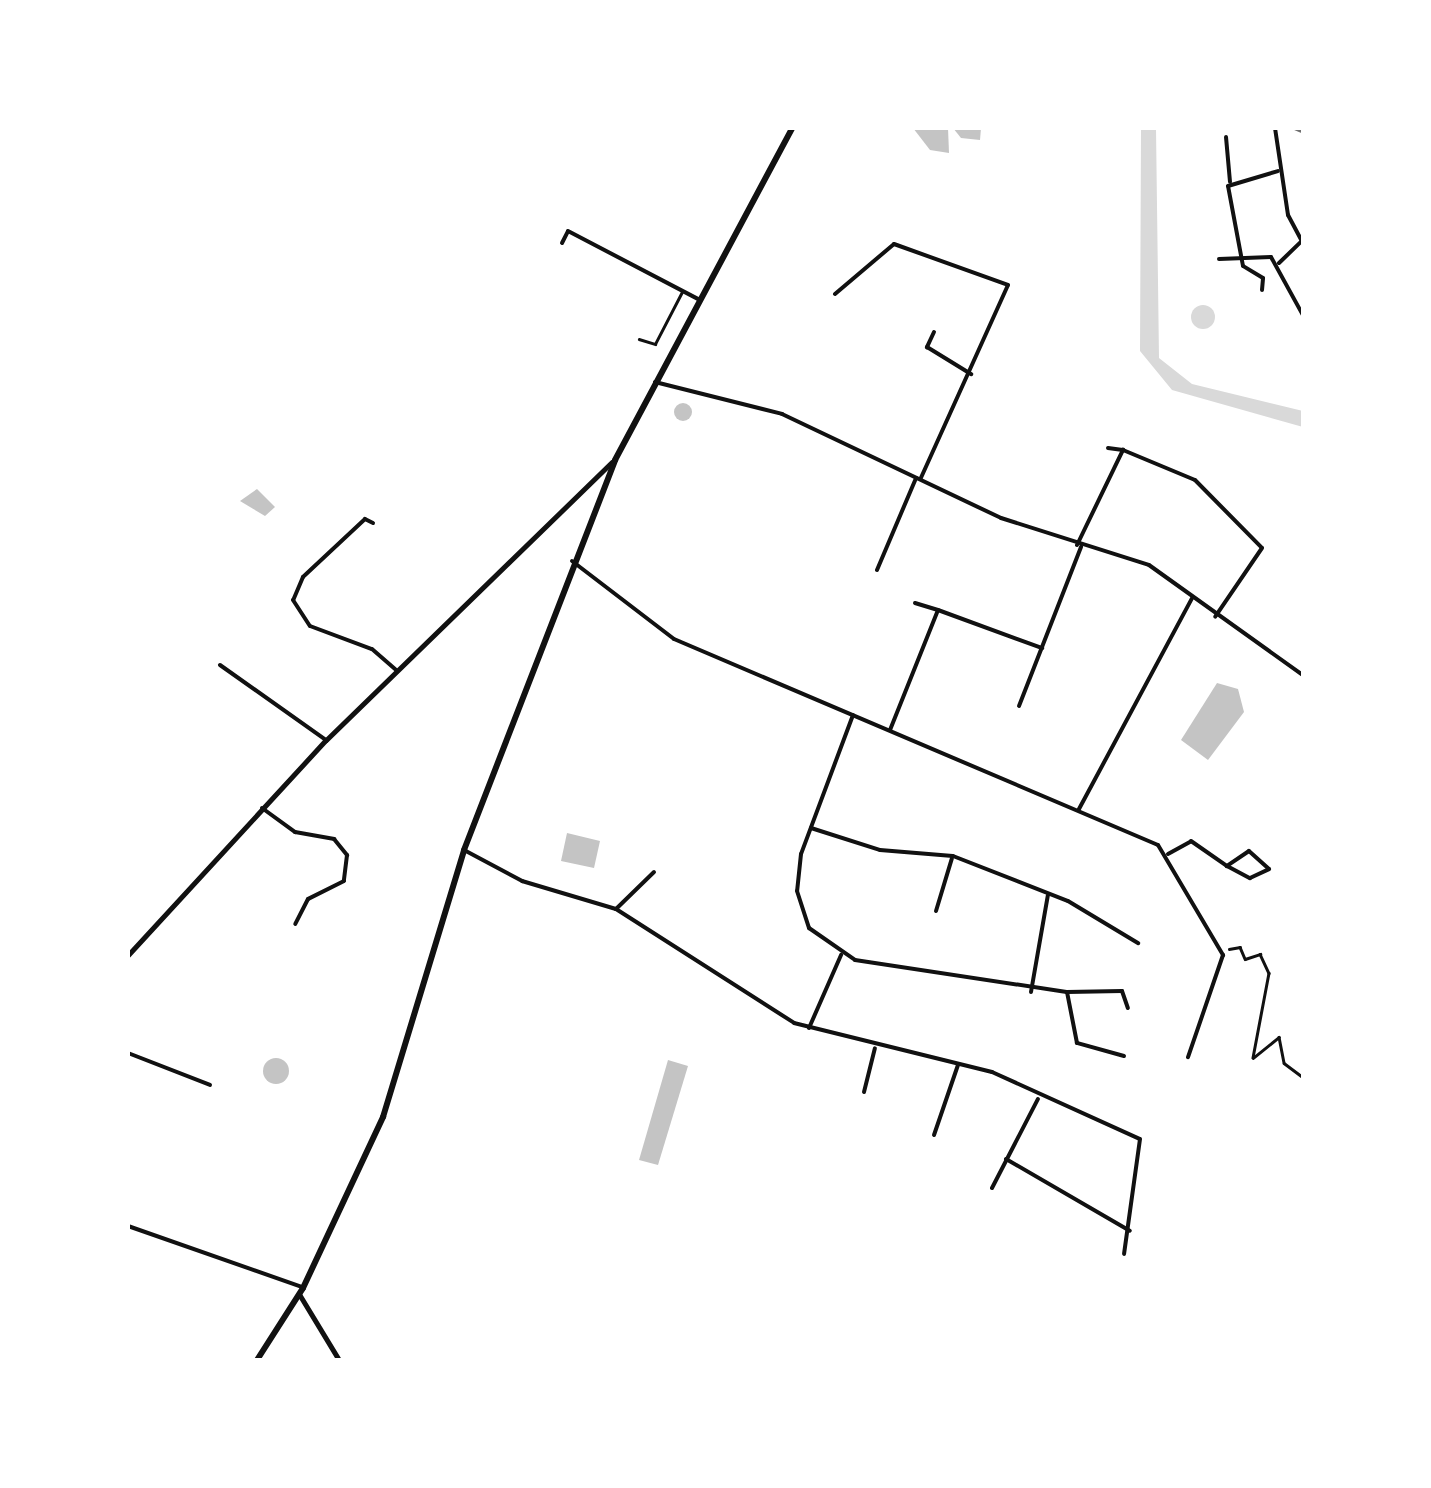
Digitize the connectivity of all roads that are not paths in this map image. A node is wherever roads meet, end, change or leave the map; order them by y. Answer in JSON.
{"nodes":[{"id":1,"x":792,"y":128,"type":"edge"},
{"id":2,"x":1275,"y":128,"type":"edge"},
{"id":3,"x":1226,"y":137,"type":"dead end"},
{"id":4,"x":1278,"y":171,"type":"junction"},
{"id":5,"x":1230,"y":182,"type":"junction"},
{"id":6,"x":562,"y":243,"type":"dead end"},
{"id":7,"x":1302,"y":244,"type":"edge"},
{"id":8,"x":1241,"y":255,"type":"junction"},
{"id":9,"x":1220,"y":259,"type":"dead end"},
{"id":10,"x":1278,"y":263,"type":"junction"},
{"id":11,"x":1262,"y":290,"type":"dead end"},
{"id":12,"x":682,"y":291,"type":"junction"},
{"id":13,"x":835,"y":294,"type":"dead end"},
{"id":14,"x":698,"y":299,"type":"junction"},
{"id":15,"x":1304,"y":317,"type":"edge"},
{"id":16,"x":934,"y":332,"type":"dead end"},
{"id":17,"x":639,"y":340,"type":"dead end"},
{"id":18,"x":971,"y":374,"type":"junction"},
{"id":19,"x":655,"y":382,"type":"junction"},
{"id":20,"x":1108,"y":448,"type":"dead end"},
{"id":21,"x":1123,"y":450,"type":"junction"},
{"id":22,"x":615,"y":460,"type":"junction"},
{"id":23,"x":919,"y":477,"type":"junction"},
{"id":24,"x":372,"y":523,"type":"dead end"},
{"id":25,"x":1079,"y":546,"type":"junction"},
{"id":26,"x":572,"y":561,"type":"junction"},
{"id":27,"x":878,"y":570,"type":"dead end"},
{"id":28,"x":1192,"y":598,"type":"junction"},
{"id":29,"x":915,"y":603,"type":"dead end"},
{"id":30,"x":938,"y":610,"type":"junction"},
{"id":31,"x":1215,"y":617,"type":"junction"},
{"id":32,"x":1042,"y":648,"type":"junction"},
{"id":33,"x":220,"y":664,"type":"dead end"},
{"id":34,"x":396,"y":670,"type":"junction"},
{"id":35,"x":1304,"y":676,"type":"edge"},
{"id":36,"x":1020,"y":706,"type":"dead end"},
{"id":37,"x":852,"y":715,"type":"junction"},
{"id":38,"x":890,"y":730,"type":"junction"},
{"id":39,"x":326,"y":740,"type":"junction"},
{"id":40,"x":262,"y":808,"type":"junction"},
{"id":41,"x":1079,"y":809,"type":"junction"},
{"id":42,"x":810,"y":828,"type":"junction"},
{"id":43,"x":464,"y":850,"type":"junction"},
{"id":44,"x":1168,"y":854,"type":"junction"},
{"id":45,"x":953,"y":856,"type":"junction"},
{"id":46,"x":1228,"y":866,"type":"junction"},
{"id":47,"x":654,"y":872,"type":"dead end"},
{"id":48,"x":1048,"y":895,"type":"junction"},
{"id":49,"x":616,"y":909,"type":"junction"},
{"id":50,"x":936,"y":911,"type":"dead end"},
{"id":51,"x":295,"y":924,"type":"dead end"},
{"id":52,"x":1138,"y":943,"type":"dead end"},
{"id":53,"x":128,"y":955,"type":"edge"},
{"id":54,"x":841,"y":955,"type":"junction"},
{"id":55,"x":1031,"y":992,"type":"junction"},
{"id":56,"x":1067,"y":992,"type":"junction"},
{"id":57,"x":1128,"y":1008,"type":"dead end"},
{"id":58,"x":809,"y":1028,"type":"junction"},
{"id":59,"x":876,"y":1046,"type":"junction"},
{"id":60,"x":128,"y":1053,"type":"edge"},
{"id":61,"x":1124,"y":1056,"type":"dead end"},
{"id":62,"x":1188,"y":1057,"type":"dead end"},
{"id":63,"x":958,"y":1065,"type":"junction"},
{"id":64,"x":210,"y":1084,"type":"dead end"},
{"id":65,"x":864,"y":1092,"type":"dead end"},
{"id":66,"x":1039,"y":1098,"type":"junction"},
{"id":67,"x":934,"y":1135,"type":"dead end"},
{"id":68,"x":1006,"y":1159,"type":"junction"},
{"id":69,"x":992,"y":1188,"type":"dead end"},
{"id":70,"x":128,"y":1226,"type":"edge"},
{"id":71,"x":1130,"y":1231,"type":"junction"},
{"id":72,"x":1124,"y":1254,"type":"dead end"},
{"id":73,"x":301,"y":1291,"type":"junction"},
{"id":74,"x":257,"y":1360,"type":"edge"},
{"id":75,"x":337,"y":1360,"type":"edge"}],
"edges":[{"from":1,"to":14,"type":"main road"},
{"from":2,"to":4,"type":"street"},
{"from":3,"to":5,"type":"street"},
{"from":4,"to":5,"type":"street"},
{"from":4,"to":7,"type":"street"},
{"from":5,"to":8,"type":"street"},
{"from":6,"to":12,"type":"street"},
{"from":7,"to":10,"type":"street"},
{"from":8,"to":9,"type":"street"},
{"from":8,"to":10,"type":"street"},
{"from":8,"to":11,"type":"street"},
{"from":10,"to":15,"type":"street"},
{"from":12,"to":14,"type":"street"},
{"from":12,"to":17,"type":"lane"},
{"from":13,"to":18,"type":"street"},
{"from":14,"to":19,"type":"main road"},
{"from":16,"to":18,"type":"street"},
{"from":18,"to":23,"type":"street"},
{"from":19,"to":22,"type":"main road"},
{"from":19,"to":23,"type":"street"},
{"from":20,"to":21,"type":"street"},
{"from":21,"to":25,"type":"street"},
{"from":21,"to":31,"type":"street"},
{"from":22,"to":26,"type":"main road"},
{"from":22,"to":34,"type":"street"},
{"from":23,"to":25,"type":"street"},
{"from":23,"to":27,"type":"street"},
{"from":24,"to":34,"type":"street"},
{"from":25,"to":28,"type":"street"},
{"from":25,"to":32,"type":"street"},
{"from":26,"to":37,"type":"street"},
{"from":26,"to":43,"type":"main road"},
{"from":28,"to":31,"type":"street"},
{"from":28,"to":41,"type":"street"},
{"from":29,"to":30,"type":"street"},
{"from":30,"to":32,"type":"street"},
{"from":30,"to":38,"type":"street"},
{"from":31,"to":35,"type":"street"},
{"from":32,"to":36,"type":"street"},
{"from":33,"to":39,"type":"street"},
{"from":34,"to":39,"type":"street"},
{"from":37,"to":38,"type":"street"},
{"from":37,"to":42,"type":"street"},
{"from":38,"to":41,"type":"street"},
{"from":39,"to":40,"type":"street"},
{"from":40,"to":51,"type":"street"},
{"from":40,"to":53,"type":"street"},
{"from":41,"to":44,"type":"street"},
{"from":42,"to":45,"type":"street"},
{"from":42,"to":54,"type":"street"},
{"from":43,"to":49,"type":"street"},
{"from":43,"to":73,"type":"main road"},
{"from":44,"to":46,"type":"street"},
{"from":44,"to":62,"type":"street"},
{"from":45,"to":48,"type":"street"},
{"from":45,"to":50,"type":"street"},
{"from":46,"to":46,"type":"street"},
{"from":47,"to":49,"type":"street"},
{"from":48,"to":52,"type":"street"},
{"from":48,"to":55,"type":"street"},
{"from":49,"to":58,"type":"street"},
{"from":54,"to":55,"type":"street"},
{"from":54,"to":58,"type":"street"},
{"from":55,"to":56,"type":"street"},
{"from":56,"to":57,"type":"street"},
{"from":56,"to":61,"type":"street"},
{"from":58,"to":59,"type":"street"},
{"from":59,"to":63,"type":"street"},
{"from":59,"to":65,"type":"street"},
{"from":60,"to":64,"type":"street"},
{"from":63,"to":66,"type":"street"},
{"from":63,"to":67,"type":"street"},
{"from":66,"to":68,"type":"street"},
{"from":66,"to":71,"type":"street"},
{"from":68,"to":69,"type":"street"},
{"from":68,"to":71,"type":"street"},
{"from":70,"to":73,"type":"street"},
{"from":71,"to":72,"type":"street"},
{"from":73,"to":74,"type":"main road"},
{"from":73,"to":75,"type":"street"}]}
